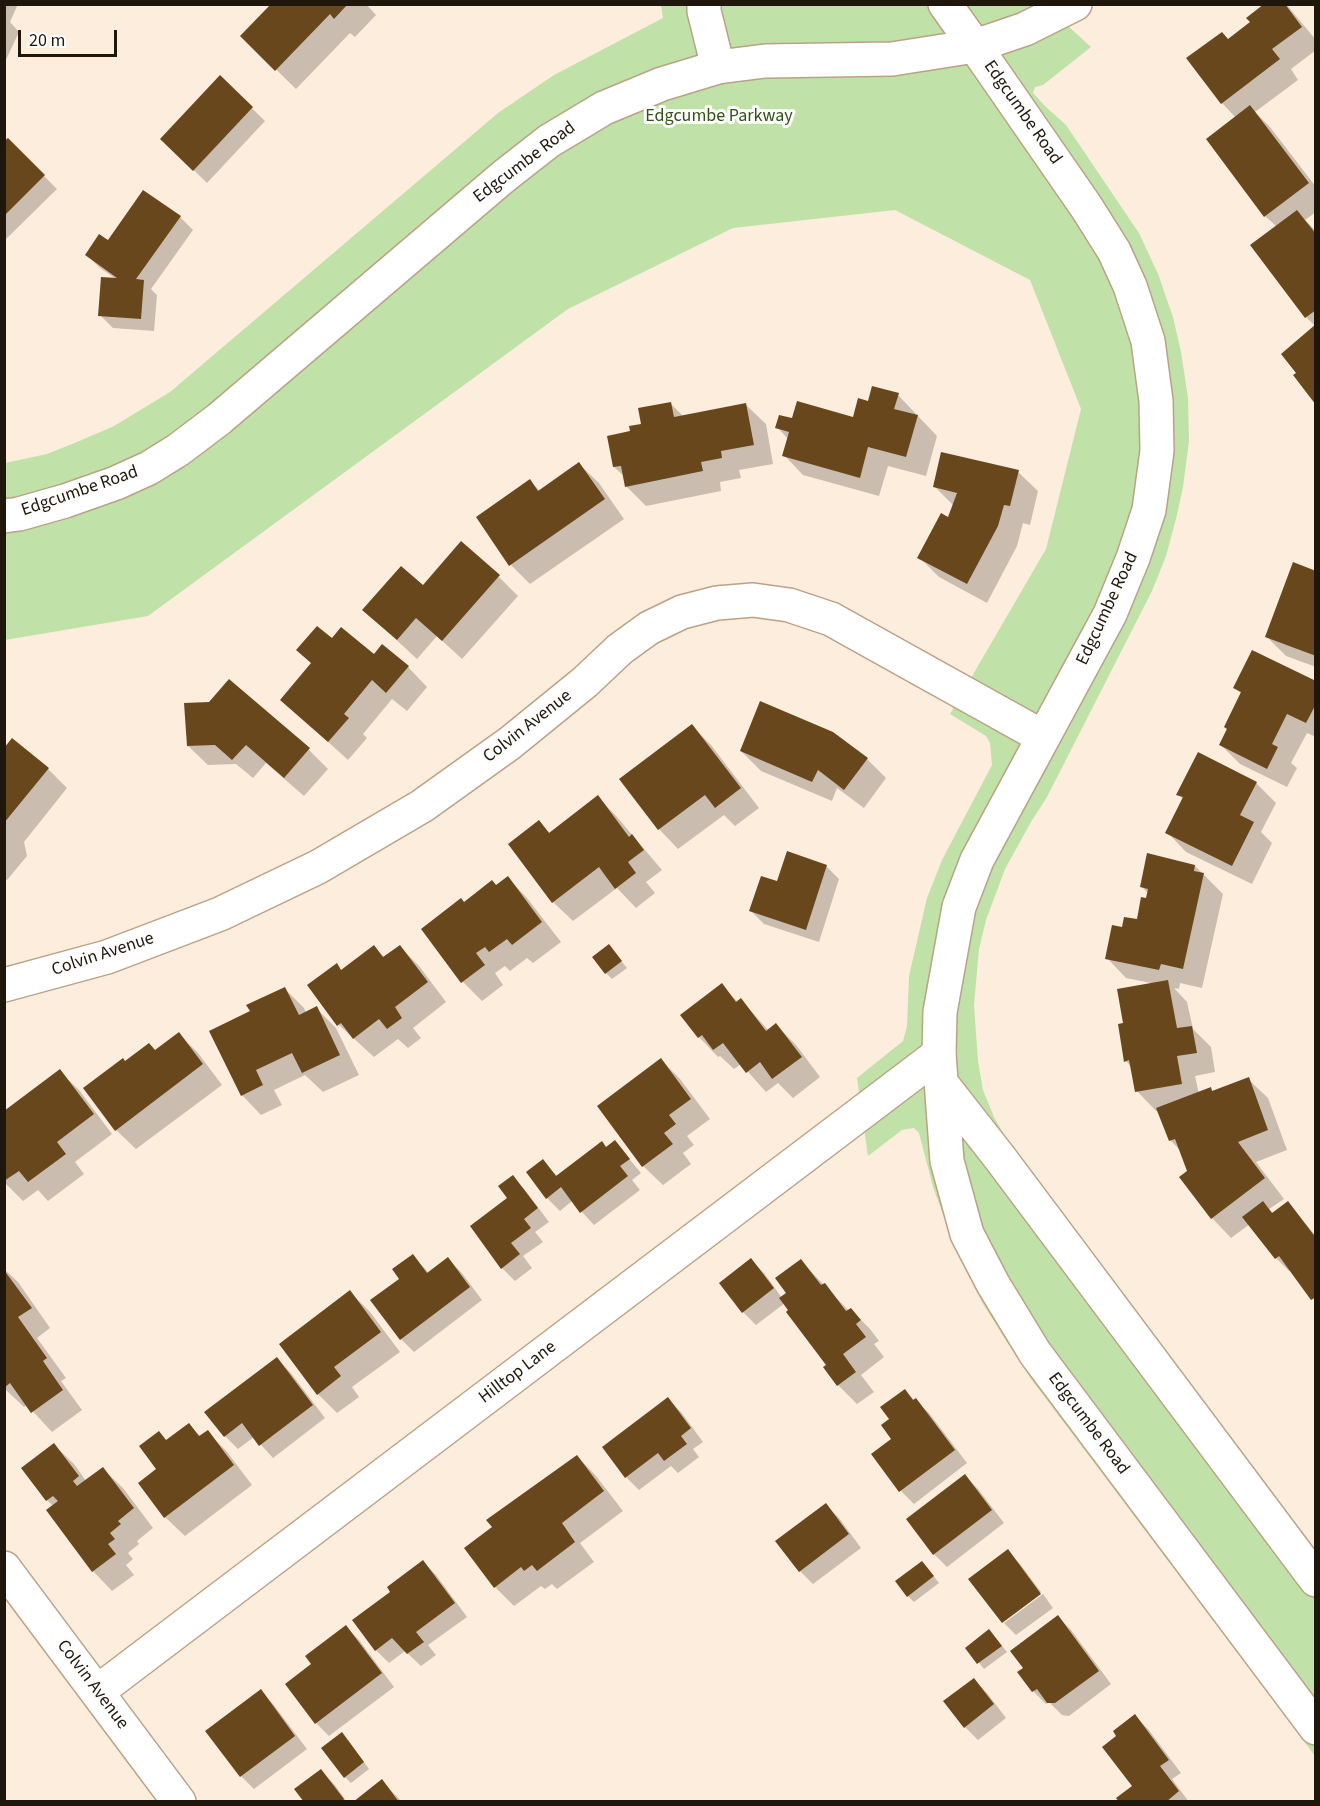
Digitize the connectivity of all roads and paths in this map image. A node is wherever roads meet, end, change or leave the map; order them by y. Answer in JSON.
{"nodes":[{"id":1,"x":704,"y":4,"type":"edge"},
{"id":2,"x":945,"y":4,"type":"edge"},
{"id":3,"x":1076,"y":4,"type":"edge"},
{"id":4,"x":975,"y":46,"type":"junction"},
{"id":5,"x":718,"y":67,"type":"junction"},
{"id":6,"x":4,"y":516,"type":"edge"},
{"id":7,"x":1043,"y":736,"type":"junction"},
{"id":8,"x":4,"y":985,"type":"edge"},
{"id":9,"x":940,"y":1069,"type":"junction"},
{"id":10,"x":4,"y":1568,"type":"edge"},
{"id":11,"x":1316,"y":1580,"type":"edge"},
{"id":12,"x":97,"y":1692,"type":"junction"},
{"id":13,"x":1316,"y":1728,"type":"edge"},
{"id":14,"x":179,"y":1802,"type":"edge"}],
"edges":[{"from":1,"to":5,"type":"street"},
{"from":2,"to":4,"type":"street"},
{"from":3,"to":4,"type":"street"},
{"from":4,"to":5,"type":"street","name":"Edgcumbe Road"},
{"from":4,"to":7,"type":"street","name":"Edgcumbe Road"},
{"from":5,"to":6,"type":"street","name":"Edgcumbe Road"},
{"from":7,"to":8,"type":"street","name":"Colvin Avenue"},
{"from":7,"to":9,"type":"street","name":"Edgcumbe Road"},
{"from":9,"to":11,"type":"street"},
{"from":9,"to":12,"type":"street","name":"Hilltop Lane"},
{"from":9,"to":13,"type":"street","name":"Edgcumbe Road"},
{"from":10,"to":12,"type":"street","name":"Colvin Avenue"},
{"from":12,"to":14,"type":"street","name":"Colvin Avenue"}]}
